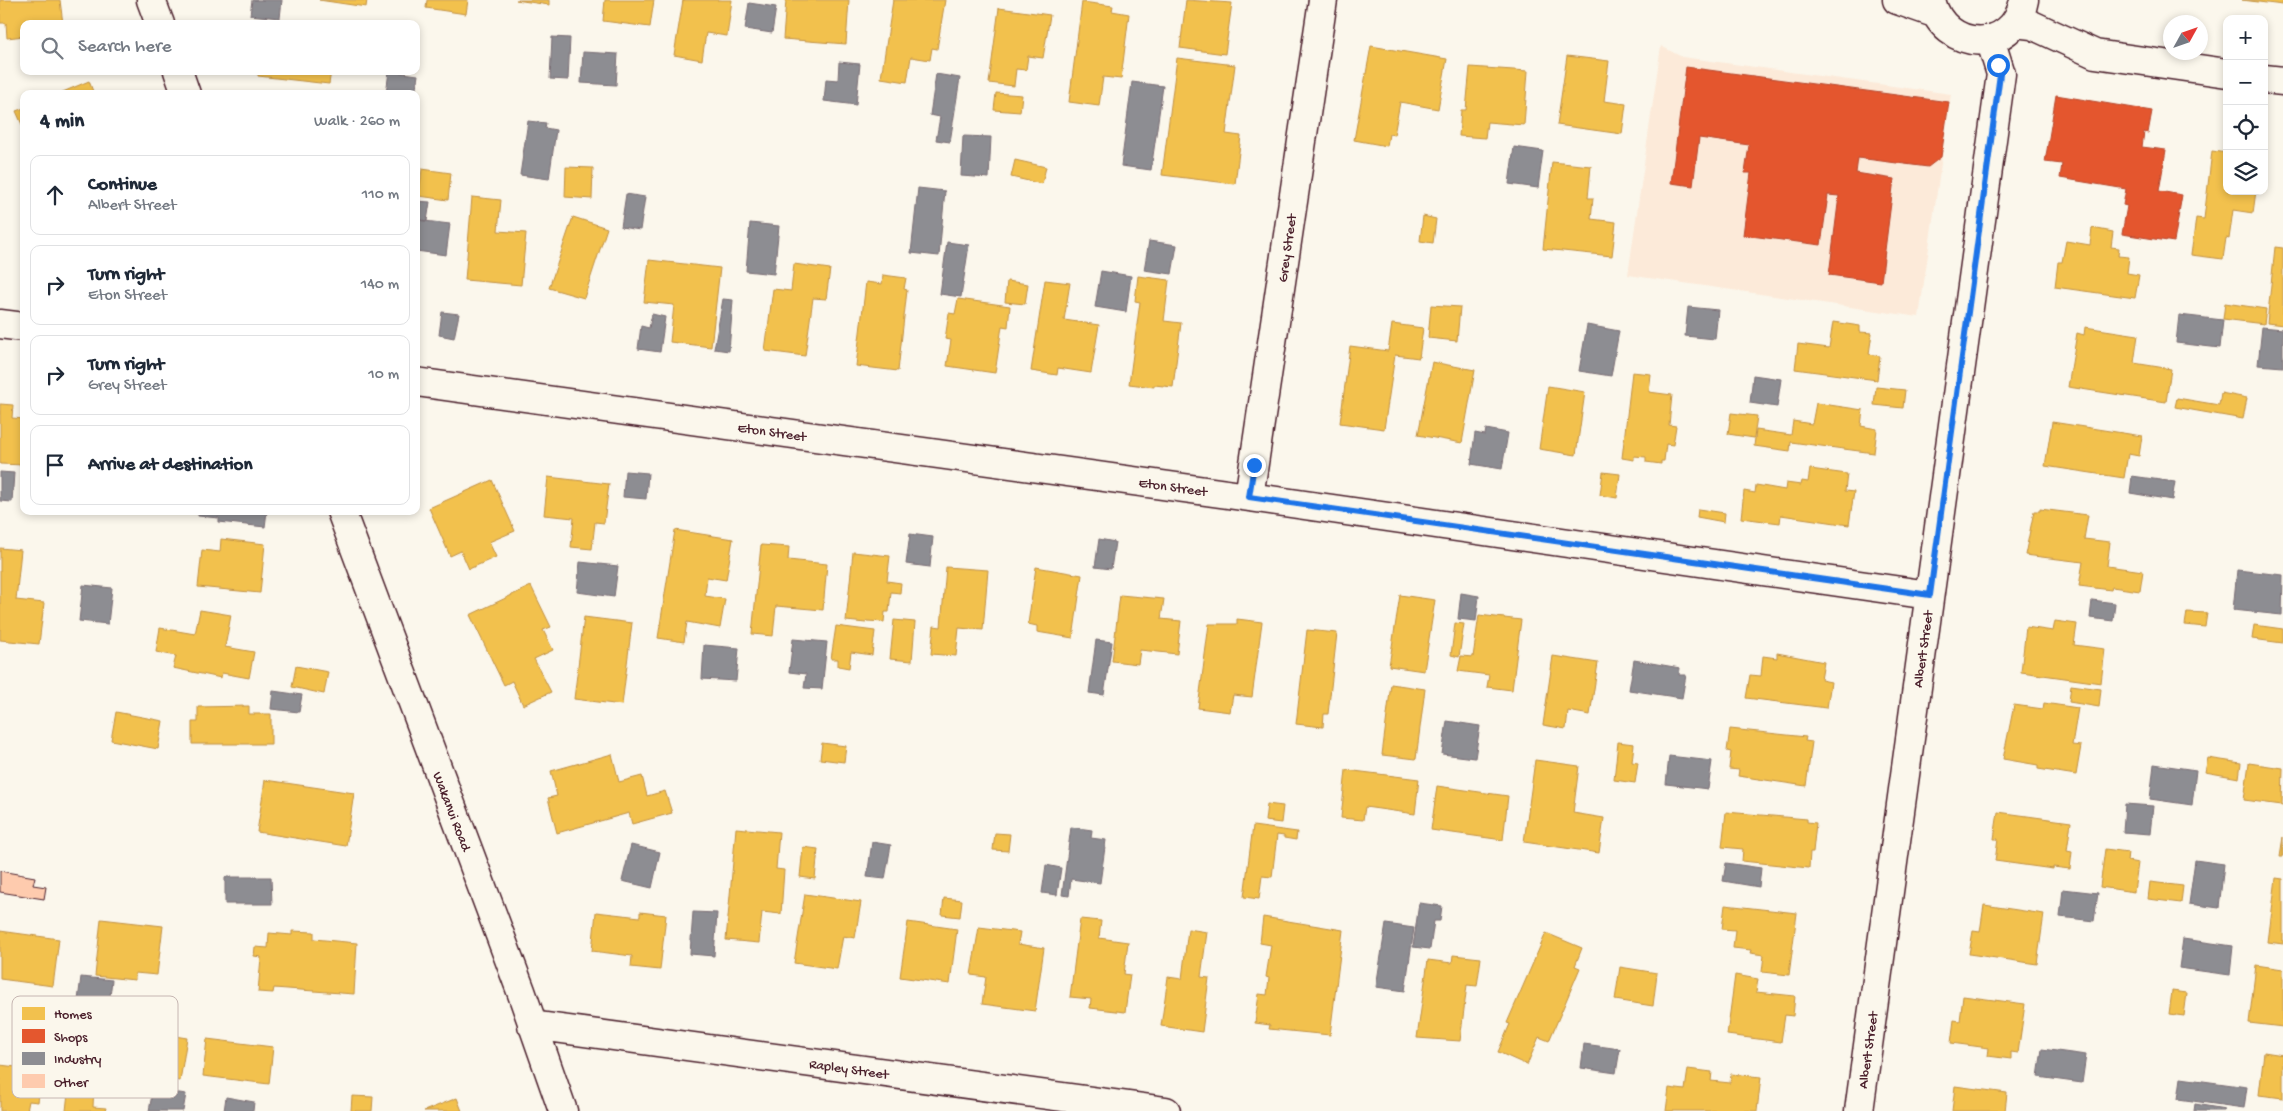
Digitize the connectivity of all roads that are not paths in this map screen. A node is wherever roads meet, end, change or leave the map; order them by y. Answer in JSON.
{"nodes":[{"id":1,"x":151,"y":0,"type":"edge"},
{"id":2,"x":1323,"y":0,"type":"edge"},
{"id":3,"x":1898,"y":0,"type":"edge"},
{"id":4,"x":1932,"y":6,"type":"edge"},
{"id":5,"x":2020,"y":12,"type":"edge"},
{"id":6,"x":158,"y":20,"type":"edge"},
{"id":7,"x":1990,"y":39,"type":"junction"},
{"id":8,"x":2223,"y":72,"type":"edge"},
{"id":9,"x":179,"y":75,"type":"edge"},
{"id":10,"x":2268,"y":80,"type":"edge"},
{"id":11,"x":2283,"y":82,"type":"edge"},
{"id":12,"x":185,"y":90,"type":"edge"},
{"id":13,"x":0,"y":324,"type":"edge"},
{"id":14,"x":20,"y":327,"type":"edge"},
{"id":15,"x":420,"y":383,"type":"edge"},
{"id":16,"x":1249,"y":497,"type":"junction"},
{"id":17,"x":342,"y":515,"type":"edge"},
{"id":18,"x":1930,"y":595,"type":"junction"},
{"id":19,"x":532,"y":1025,"type":"junction"},
{"id":20,"x":564,"y":1111,"type":"edge"},
{"id":21,"x":1166,"y":1111,"type":"edge"},
{"id":22,"x":1858,"y":1111,"type":"edge"}],
"edges":[{"from":1,"to":6,"type":"street"},
{"from":2,"to":16,"type":"street","name":"Grey Street"},
{"from":3,"to":4,"type":"street"},
{"from":4,"to":7,"type":"street"},
{"from":5,"to":7,"type":"street"},
{"from":5,"to":8,"type":"street"},
{"from":7,"to":18,"type":"street","name":"Albert Street"},
{"from":9,"to":12,"type":"street"},
{"from":10,"to":11,"type":"street"},
{"from":13,"to":14,"type":"street"},
{"from":15,"to":16,"type":"street","name":"Eton Street"},
{"from":16,"to":18,"type":"street","name":"Eton Street"},
{"from":17,"to":19,"type":"street","name":"Wakanui Road"},
{"from":18,"to":22,"type":"street","name":"Albert Street"},
{"from":19,"to":20,"type":"street","name":"Wakanui Road"},
{"from":19,"to":21,"type":"street","name":"Rapley Street"}]}
